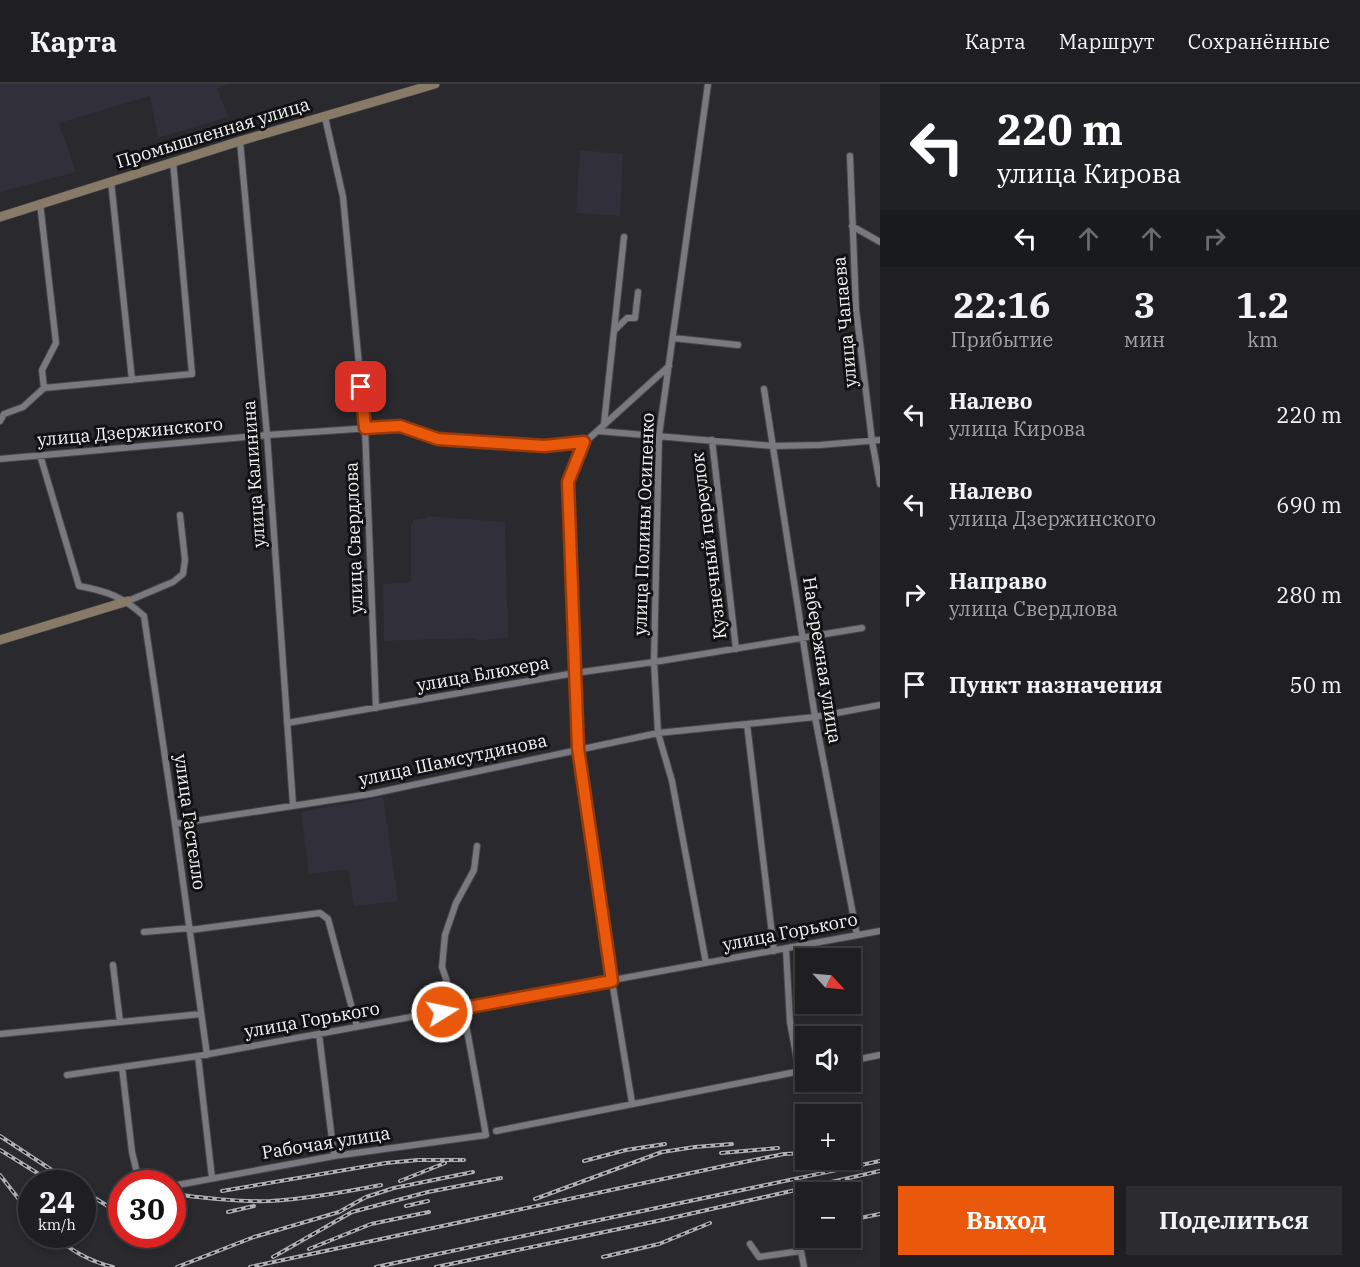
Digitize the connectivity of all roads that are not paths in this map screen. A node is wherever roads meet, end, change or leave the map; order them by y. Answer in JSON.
{"nodes":[{"id":1,"x":435,"y":84,"type":"edge"},
{"id":2,"x":708,"y":84,"type":"edge"},
{"id":3,"x":325,"y":117,"type":"junction"},
{"id":4,"x":240,"y":141,"type":"junction"},
{"id":5,"x":850,"y":156,"type":"dead end"},
{"id":6,"x":173,"y":161,"type":"junction"},
{"id":7,"x":111,"y":181,"type":"junction"},
{"id":8,"x":40,"y":203,"type":"junction"},
{"id":9,"x":0,"y":216,"type":"edge"},
{"id":10,"x":852,"y":226,"type":"junction"},
{"id":11,"x":624,"y":237,"type":"dead end"},
{"id":12,"x":880,"y":242,"type":"edge"},
{"id":13,"x":638,"y":291,"type":"dead end"},
{"id":14,"x":614,"y":330,"type":"junction"},
{"id":15,"x":673,"y":338,"type":"junction"},
{"id":16,"x":738,"y":345,"type":"dead end"},
{"id":17,"x":669,"y":366,"type":"junction"},
{"id":18,"x":132,"y":380,"type":"junction"},
{"id":19,"x":44,"y":388,"type":"junction"},
{"id":20,"x":764,"y":389,"type":"dead end"},
{"id":21,"x":0,"y":422,"type":"edge"},
{"id":22,"x":604,"y":425,"type":"junction"},
{"id":23,"x":365,"y":428,"type":"junction"},
{"id":24,"x":598,"y":431,"type":"junction"},
{"id":25,"x":267,"y":435,"type":"junction"},
{"id":26,"x":659,"y":435,"type":"junction"},
{"id":27,"x":712,"y":440,"type":"junction"},
{"id":28,"x":880,"y":440,"type":"edge"},
{"id":29,"x":872,"y":441,"type":"junction"},
{"id":30,"x":584,"y":442,"type":"junction"},
{"id":31,"x":773,"y":446,"type":"junction"},
{"id":32,"x":0,"y":454,"type":"edge"},
{"id":33,"x":40,"y":455,"type":"junction"},
{"id":34,"x":0,"y":459,"type":"edge"},
{"id":35,"x":880,"y":484,"type":"edge"},
{"id":36,"x":180,"y":515,"type":"dead end"},
{"id":37,"x":128,"y":601,"type":"junction"},
{"id":38,"x":862,"y":628,"type":"dead end"},
{"id":39,"x":802,"y":638,"type":"junction"},
{"id":40,"x":0,"y":640,"type":"edge"},
{"id":41,"x":736,"y":649,"type":"junction"},
{"id":42,"x":654,"y":662,"type":"junction"},
{"id":43,"x":575,"y":673,"type":"junction"},
{"id":44,"x":880,"y":705,"type":"edge"},
{"id":45,"x":376,"y":708,"type":"junction"},
{"id":46,"x":815,"y":717,"type":"junction"},
{"id":47,"x":287,"y":723,"type":"junction"},
{"id":48,"x":747,"y":724,"type":"junction"},
{"id":49,"x":658,"y":733,"type":"junction"},
{"id":50,"x":578,"y":748,"type":"junction"},
{"id":51,"x":293,"y":805,"type":"junction"},
{"id":52,"x":175,"y":824,"type":"junction"},
{"id":53,"x":477,"y":846,"type":"dead end"},
{"id":54,"x":190,"y":929,"type":"junction"},
{"id":55,"x":880,"y":931,"type":"edge"},
{"id":56,"x":144,"y":932,"type":"dead end"},
{"id":57,"x":857,"y":936,"type":"junction"},
{"id":58,"x":786,"y":949,"type":"junction"},
{"id":59,"x":774,"y":951,"type":"junction"},
{"id":60,"x":706,"y":963,"type":"junction"},
{"id":61,"x":113,"y":965,"type":"dead end"},
{"id":62,"x":612,"y":981,"type":"junction"},
{"id":63,"x":464,"y":1008,"type":"junction"},
{"id":64,"x":201,"y":1014,"type":"junction"},
{"id":65,"x":120,"y":1022,"type":"junction"},
{"id":66,"x":357,"y":1027,"type":"junction"},
{"id":67,"x":0,"y":1034,"type":"edge"},
{"id":68,"x":319,"y":1034,"type":"junction"},
{"id":69,"x":795,"y":1043,"type":"edge"},
{"id":70,"x":207,"y":1055,"type":"junction"},
{"id":71,"x":880,"y":1055,"type":"edge"},
{"id":72,"x":198,"y":1056,"type":"junction"},
{"id":73,"x":861,"y":1059,"type":"edge"},
{"id":74,"x":122,"y":1067,"type":"junction"},
{"id":75,"x":795,"y":1072,"type":"edge"},
{"id":76,"x":67,"y":1075,"type":"dead end"},
{"id":77,"x":632,"y":1103,"type":"junction"},
{"id":78,"x":495,"y":1131,"type":"dead end"},
{"id":79,"x":334,"y":1156,"type":"junction"},
{"id":80,"x":136,"y":1170,"type":"edge"},
{"id":81,"x":213,"y":1178,"type":"junction"},
{"id":82,"x":186,"y":1183,"type":"edge"},
{"id":83,"x":750,"y":1244,"type":"dead end"},
{"id":84,"x":804,"y":1267,"type":"edge"}],
"edges":[{"from":1,"to":3,"type":"main road","name":"Промышленная улица"},
{"from":2,"to":15,"type":"street","name":"улица Полины Осипенко"},
{"from":3,"to":4,"type":"main road","name":"Промышленная улица"},
{"from":3,"to":23,"type":"street","name":"улица Свердлова"},
{"from":4,"to":6,"type":"main road","name":"Промышленная улица"},
{"from":4,"to":25,"type":"street","name":"улица Калинина"},
{"from":5,"to":10,"type":"street","name":"улица Чапаева"},
{"from":6,"to":7,"type":"main road","name":"Промышленная улица"},
{"from":6,"to":18,"type":"street"},
{"from":7,"to":8,"type":"main road","name":"Промышленная улица"},
{"from":7,"to":18,"type":"street"},
{"from":8,"to":9,"type":"main road","name":"Промышленная улица"},
{"from":8,"to":19,"type":"street"},
{"from":10,"to":12,"type":"street"},
{"from":10,"to":29,"type":"street","name":"улица Чапаева"},
{"from":11,"to":14,"type":"street"},
{"from":13,"to":14,"type":"street"},
{"from":14,"to":22,"type":"street"},
{"from":15,"to":16,"type":"street"},
{"from":15,"to":17,"type":"street","name":"улица Полины Осипенко"},
{"from":17,"to":22,"type":"street"},
{"from":17,"to":26,"type":"street","name":"улица Полины Осипенко"},
{"from":18,"to":19,"type":"street"},
{"from":19,"to":21,"type":"street"},
{"from":20,"to":31,"type":"street","name":"Набережная улица"},
{"from":22,"to":24,"type":"street"},
{"from":23,"to":25,"type":"street","name":"улица Дзержинского"},
{"from":23,"to":30,"type":"street","name":"улица Дзержинского"},
{"from":23,"to":45,"type":"street","name":"улица Свердлова"},
{"from":24,"to":26,"type":"street"},
{"from":24,"to":30,"type":"street"},
{"from":25,"to":33,"type":"street","name":"улица Дзержинского"},
{"from":25,"to":47,"type":"street","name":"улица Калинина"},
{"from":26,"to":27,"type":"street"},
{"from":26,"to":42,"type":"street","name":"улица Полины Осипенко"},
{"from":27,"to":31,"type":"street"},
{"from":27,"to":41,"type":"street","name":"Кузнечный переулок"},
{"from":28,"to":29,"type":"street"},
{"from":29,"to":31,"type":"street"},
{"from":29,"to":35,"type":"street","name":"улица Чапаева"},
{"from":30,"to":43,"type":"street"},
{"from":31,"to":39,"type":"street","name":"Набережная улица"},
{"from":32,"to":34,"type":"street"},
{"from":33,"to":34,"type":"street","name":"улица Дзержинского"},
{"from":33,"to":37,"type":"street"},
{"from":36,"to":37,"type":"street"},
{"from":37,"to":40,"type":"main road"},
{"from":37,"to":52,"type":"street","name":"улица Гастелло"},
{"from":38,"to":39,"type":"street","name":"улица Блюхера"},
{"from":39,"to":41,"type":"street","name":"улица Блюхера"},
{"from":39,"to":46,"type":"street","name":"Набережная улица"},
{"from":41,"to":42,"type":"street","name":"улица Блюхера"},
{"from":42,"to":43,"type":"street","name":"улица Блюхера"},
{"from":42,"to":49,"type":"street","name":"улица Полины Осипенко"},
{"from":43,"to":45,"type":"street","name":"улица Блюхера"},
{"from":43,"to":50,"type":"street"},
{"from":44,"to":46,"type":"street","name":"улица Шамсутдинова"},
{"from":45,"to":47,"type":"street","name":"улица Блюхера"},
{"from":46,"to":48,"type":"street","name":"улица Шамсутдинова"},
{"from":46,"to":57,"type":"street","name":"Набережная улица"},
{"from":47,"to":51,"type":"street","name":"улица Калинина"},
{"from":48,"to":49,"type":"street","name":"улица Шамсутдинова"},
{"from":48,"to":59,"type":"street"},
{"from":49,"to":50,"type":"street","name":"улица Шамсутдинова"},
{"from":49,"to":60,"type":"street","name":"улица Полины Осипенко"},
{"from":50,"to":51,"type":"street","name":"улица Шамсутдинова"},
{"from":50,"to":62,"type":"street"},
{"from":51,"to":52,"type":"street","name":"улица Шамсутдинова"},
{"from":52,"to":54,"type":"street","name":"улица Гастелло"},
{"from":53,"to":63,"type":"street"},
{"from":54,"to":56,"type":"street"},
{"from":54,"to":64,"type":"street","name":"улица Гастелло"},
{"from":54,"to":66,"type":"street"},
{"from":55,"to":57,"type":"street","name":"улица Горького"},
{"from":57,"to":58,"type":"street","name":"улица Горького"},
{"from":58,"to":59,"type":"street","name":"улица Горького"},
{"from":58,"to":69,"type":"street"},
{"from":59,"to":60,"type":"street","name":"улица Горького"},
{"from":60,"to":62,"type":"street","name":"улица Горького"},
{"from":61,"to":65,"type":"street"},
{"from":62,"to":63,"type":"street","name":"улица Горького"},
{"from":62,"to":77,"type":"street"},
{"from":63,"to":66,"type":"street","name":"улица Горького"},
{"from":63,"to":79,"type":"street","name":"Рабочая улица"},
{"from":64,"to":65,"type":"street"},
{"from":64,"to":70,"type":"street","name":"улица Гастелло"},
{"from":65,"to":67,"type":"street"},
{"from":66,"to":68,"type":"street","name":"улица Горького"},
{"from":68,"to":70,"type":"street","name":"улица Горького"},
{"from":68,"to":79,"type":"street"},
{"from":70,"to":72,"type":"street","name":"улица Горького"},
{"from":71,"to":73,"type":"street"},
{"from":72,"to":74,"type":"street","name":"улица Горького"},
{"from":72,"to":81,"type":"street"},
{"from":74,"to":76,"type":"street","name":"улица Горького"},
{"from":74,"to":80,"type":"street"},
{"from":75,"to":77,"type":"street"},
{"from":77,"to":78,"type":"street"},
{"from":79,"to":81,"type":"street","name":"Рабочая улица"},
{"from":81,"to":82,"type":"street","name":"Рабочая улица"},
{"from":83,"to":84,"type":"street"}]}
